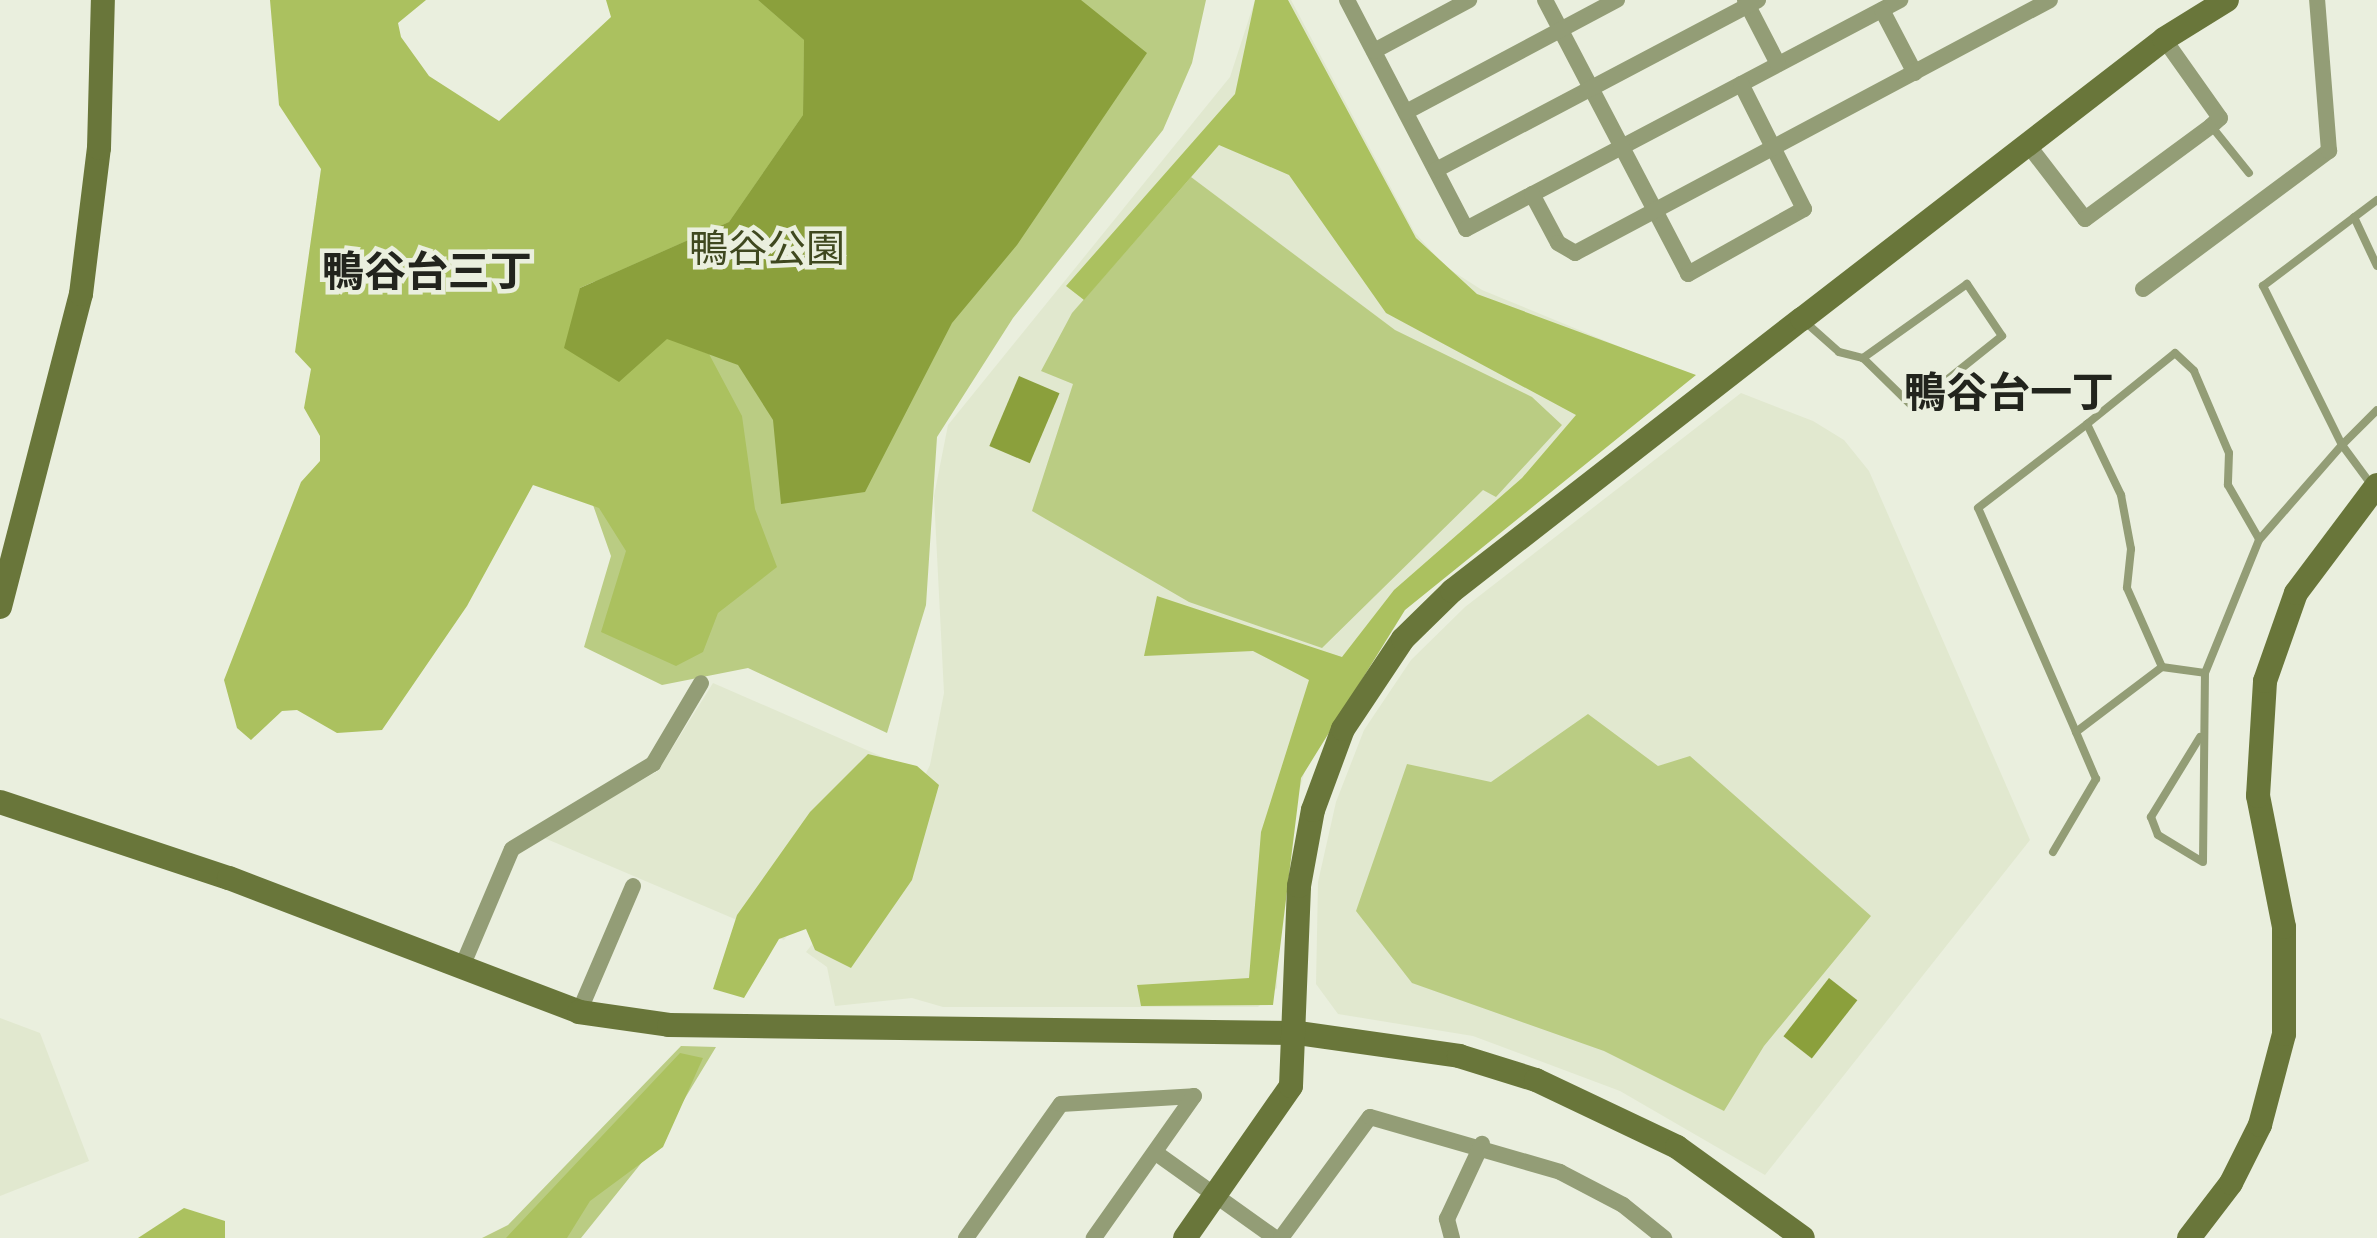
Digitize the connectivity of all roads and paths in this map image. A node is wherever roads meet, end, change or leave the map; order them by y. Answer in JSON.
{"nodes":[{"id":1,"x":103,"y":0,"type":"edge"},
{"id":2,"x":1347,"y":0,"type":"edge"},
{"id":3,"x":1469,"y":0,"type":"edge"},
{"id":4,"x":1545,"y":0,"type":"edge"},
{"id":5,"x":1617,"y":0,"type":"edge"},
{"id":6,"x":1900,"y":0,"type":"edge"},
{"id":7,"x":2050,"y":0,"type":"edge"},
{"id":8,"x":2227,"y":0,"type":"edge"},
{"id":9,"x":2317,"y":0,"type":"edge"},
{"id":10,"x":1750,"y":2,"type":"edge"},
{"id":11,"x":2029,"y":5,"type":"edge"},
{"id":12,"x":1882,"y":10,"type":"junction"},
{"id":13,"x":1561,"y":30,"type":"junction"},
{"id":14,"x":2164,"y":39,"type":"junction"},
{"id":15,"x":1375,"y":51,"type":"junction"},
{"id":16,"x":1778,"y":64,"type":"junction"},
{"id":17,"x":1915,"y":73,"type":"junction"},
{"id":18,"x":1741,"y":84,"type":"junction"},
{"id":19,"x":1591,"y":89,"type":"junction"},
{"id":20,"x":1406,"y":112,"type":"junction"},
{"id":21,"x":2211,"y":126,"type":"junction"},
{"id":22,"x":2029,"y":146,"type":"junction"},
{"id":23,"x":1621,"y":148,"type":"junction"},
{"id":24,"x":1774,"y":148,"type":"junction"},
{"id":25,"x":1436,"y":170,"type":"junction"},
{"id":26,"x":2249,"y":173,"type":"dead end"},
{"id":27,"x":1532,"y":194,"type":"junction"},
{"id":28,"x":2377,"y":200,"type":"edge"},
{"id":29,"x":1654,"y":210,"type":"junction"},
{"id":30,"x":2354,"y":217,"type":"junction"},
{"id":31,"x":2377,"y":266,"type":"edge"},
{"id":32,"x":2143,"y":290,"type":"dead end"},
{"id":33,"x":1802,"y":319,"type":"junction"},
{"id":34,"x":1863,"y":358,"type":"junction"},
{"id":35,"x":2377,"y":410,"type":"edge"},
{"id":36,"x":2087,"y":424,"type":"junction"},
{"id":37,"x":2342,"y":445,"type":"junction"},
{"id":38,"x":2375,"y":486,"type":"edge"},
{"id":39,"x":2259,"y":540,"type":"junction"},
{"id":40,"x":0,"y":607,"type":"edge"},
{"id":41,"x":2162,"y":668,"type":"junction"},
{"id":42,"x":2205,"y":673,"type":"junction"},
{"id":43,"x":701,"y":683,"type":"dead end"},
{"id":44,"x":2076,"y":732,"type":"junction"},
{"id":45,"x":2200,"y":737,"type":"junction"},
{"id":46,"x":0,"y":802,"type":"edge"},
{"id":47,"x":2054,"y":852,"type":"dead end"},
{"id":48,"x":633,"y":886,"type":"dead end"},
{"id":49,"x":461,"y":969,"type":"junction"},
{"id":50,"x":579,"y":1012,"type":"junction"},
{"id":51,"x":1298,"y":1033,"type":"junction"},
{"id":52,"x":1482,"y":1144,"type":"junction"},
{"id":53,"x":1156,"y":1153,"type":"junction"},
{"id":54,"x":1216,"y":1196,"type":"junction"},
{"id":55,"x":966,"y":1238,"type":"edge"},
{"id":56,"x":1094,"y":1238,"type":"edge"},
{"id":57,"x":1185,"y":1238,"type":"edge"},
{"id":58,"x":1278,"y":1238,"type":"edge"},
{"id":59,"x":1452,"y":1238,"type":"edge"},
{"id":60,"x":1664,"y":1238,"type":"edge"},
{"id":61,"x":1803,"y":1238,"type":"edge"},
{"id":62,"x":2189,"y":1238,"type":"edge"}],
"edges":[{"from":1,"to":40,"type":"street"},
{"from":2,"to":15,"type":"street"},
{"from":3,"to":15,"type":"street"},
{"from":4,"to":13,"type":"street"},
{"from":5,"to":13,"type":"street"},
{"from":6,"to":12,"type":"street"},
{"from":7,"to":11,"type":"street"},
{"from":8,"to":14,"type":"street"},
{"from":9,"to":32,"type":"street"},
{"from":10,"to":16,"type":"street"},
{"from":10,"to":19,"type":"street"},
{"from":11,"to":17,"type":"street"},
{"from":12,"to":16,"type":"street"},
{"from":12,"to":17,"type":"street"},
{"from":13,"to":19,"type":"street"},
{"from":13,"to":20,"type":"street"},
{"from":14,"to":21,"type":"street"},
{"from":14,"to":22,"type":"street"},
{"from":15,"to":20,"type":"street"},
{"from":16,"to":18,"type":"street"},
{"from":17,"to":24,"type":"street"},
{"from":18,"to":23,"type":"street"},
{"from":18,"to":24,"type":"street"},
{"from":19,"to":23,"type":"street"},
{"from":19,"to":25,"type":"street"},
{"from":20,"to":25,"type":"street"},
{"from":21,"to":22,"type":"street"},
{"from":21,"to":26,"type":"lane"},
{"from":22,"to":33,"type":"street"},
{"from":23,"to":27,"type":"street"},
{"from":23,"to":29,"type":"street"},
{"from":24,"to":29,"type":"street"},
{"from":24,"to":29,"type":"street"},
{"from":25,"to":27,"type":"street"},
{"from":27,"to":29,"type":"street"},
{"from":28,"to":30,"type":"lane"},
{"from":30,"to":31,"type":"lane"},
{"from":30,"to":37,"type":"lane"},
{"from":33,"to":34,"type":"lane"},
{"from":33,"to":51,"type":"street"},
{"from":34,"to":34,"type":"lane"},
{"from":35,"to":37,"type":"lane"},
{"from":36,"to":39,"type":"lane"},
{"from":36,"to":41,"type":"lane"},
{"from":36,"to":44,"type":"lane"},
{"from":37,"to":38,"type":"lane"},
{"from":37,"to":39,"type":"lane"},
{"from":38,"to":62,"type":"street"},
{"from":39,"to":42,"type":"lane"},
{"from":41,"to":42,"type":"lane"},
{"from":41,"to":44,"type":"lane"},
{"from":42,"to":45,"type":"lane"},
{"from":43,"to":49,"type":"street"},
{"from":44,"to":47,"type":"lane"},
{"from":45,"to":45,"type":"lane"},
{"from":46,"to":49,"type":"street"},
{"from":48,"to":50,"type":"street"},
{"from":49,"to":50,"type":"street"},
{"from":50,"to":51,"type":"street"},
{"from":51,"to":54,"type":"street"},
{"from":51,"to":61,"type":"street"},
{"from":52,"to":58,"type":"street"},
{"from":52,"to":59,"type":"street"},
{"from":52,"to":60,"type":"street"},
{"from":53,"to":54,"type":"street"},
{"from":53,"to":55,"type":"street"},
{"from":53,"to":56,"type":"street"},
{"from":54,"to":57,"type":"street"},
{"from":54,"to":58,"type":"street"}]}
